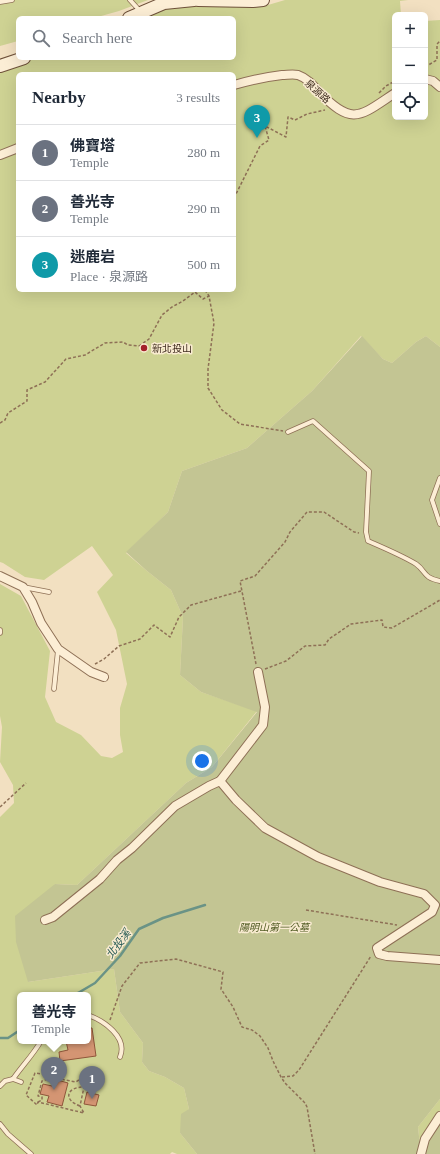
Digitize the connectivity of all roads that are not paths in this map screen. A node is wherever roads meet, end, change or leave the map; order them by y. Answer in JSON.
{"nodes":[{"id":1,"x":12,"y":0,"type":"edge"},
{"id":2,"x":130,"y":0,"type":"edge"},
{"id":3,"x":194,"y":0,"type":"edge"},
{"id":4,"x":198,"y":0,"type":"edge"},
{"id":5,"x":264,"y":0,"type":"edge"},
{"id":6,"x":0,"y":2,"type":"edge"},
{"id":7,"x":141,"y":13,"type":"junction"},
{"id":8,"x":134,"y":16,"type":"edge"},
{"id":9,"x":18,"y":60,"type":"edge"},
{"id":10,"x":0,"y":66,"type":"edge"},
{"id":11,"x":428,"y":80,"type":"edge"},
{"id":12,"x":236,"y":84,"type":"edge"},
{"id":13,"x":440,"y":87,"type":"edge"},
{"id":14,"x":392,"y":95,"type":"edge"},
{"id":15,"x":16,"y":149,"type":"edge"},
{"id":16,"x":0,"y":155,"type":"edge"},
{"id":17,"x":288,"y":432,"type":"road end"},
{"id":18,"x":440,"y":478,"type":"edge"},
{"id":19,"x":440,"y":524,"type":"edge"},
{"id":20,"x":0,"y":576,"type":"edge"},
{"id":21,"x":440,"y":581,"type":"edge"},
{"id":22,"x":23,"y":587,"type":"junction"},
{"id":23,"x":49,"y":592,"type":"dead end"},
{"id":24,"x":58,"y":649,"type":"junction"},
{"id":25,"x":258,"y":672,"type":"road end"},
{"id":26,"x":104,"y":677,"type":"dead end"},
{"id":27,"x":54,"y":689,"type":"dead end"},
{"id":28,"x":220,"y":781,"type":"junction"},
{"id":29,"x":45,"y":920,"type":"dead end"},
{"id":30,"x":440,"y":960,"type":"edge"},
{"id":31,"x":91,"y":1016,"type":"edge"},
{"id":32,"x":39,"y":1044,"type":"edge"},
{"id":33,"x":120,"y":1057,"type":"dead end"},
{"id":34,"x":12,"y":1079,"type":"junction"},
{"id":35,"x":21,"y":1082,"type":"dead end"},
{"id":36,"x":0,"y":1086,"type":"edge"},
{"id":37,"x":440,"y":1116,"type":"edge"},
{"id":38,"x":0,"y":1124,"type":"edge"},
{"id":39,"x":31,"y":1154,"type":"edge"},
{"id":40,"x":421,"y":1154,"type":"edge"}],
"edges":[{"from":1,"to":6,"type":"lane"},
{"from":2,"to":7,"type":"lane"},
{"from":3,"to":7,"type":"street"},
{"from":4,"to":5,"type":"street"},
{"from":7,"to":8,"type":"street"},
{"from":9,"to":10,"type":"street"},
{"from":11,"to":13,"type":"street"},
{"from":12,"to":14,"type":"street","name":"泉源路"},
{"from":15,"to":16,"type":"street"},
{"from":17,"to":21,"type":"lane"},
{"from":18,"to":19,"type":"lane"},
{"from":20,"to":22,"type":"street"},
{"from":22,"to":23,"type":"lane"},
{"from":22,"to":24,"type":"street"},
{"from":24,"to":26,"type":"street"},
{"from":24,"to":27,"type":"lane"},
{"from":25,"to":28,"type":"street"},
{"from":28,"to":29,"type":"street"},
{"from":28,"to":30,"type":"street"},
{"from":31,"to":33,"type":"lane"},
{"from":32,"to":34,"type":"lane"},
{"from":34,"to":35,"type":"lane"},
{"from":34,"to":36,"type":"lane"},
{"from":37,"to":40,"type":"street"},
{"from":38,"to":39,"type":"lane"}]}
